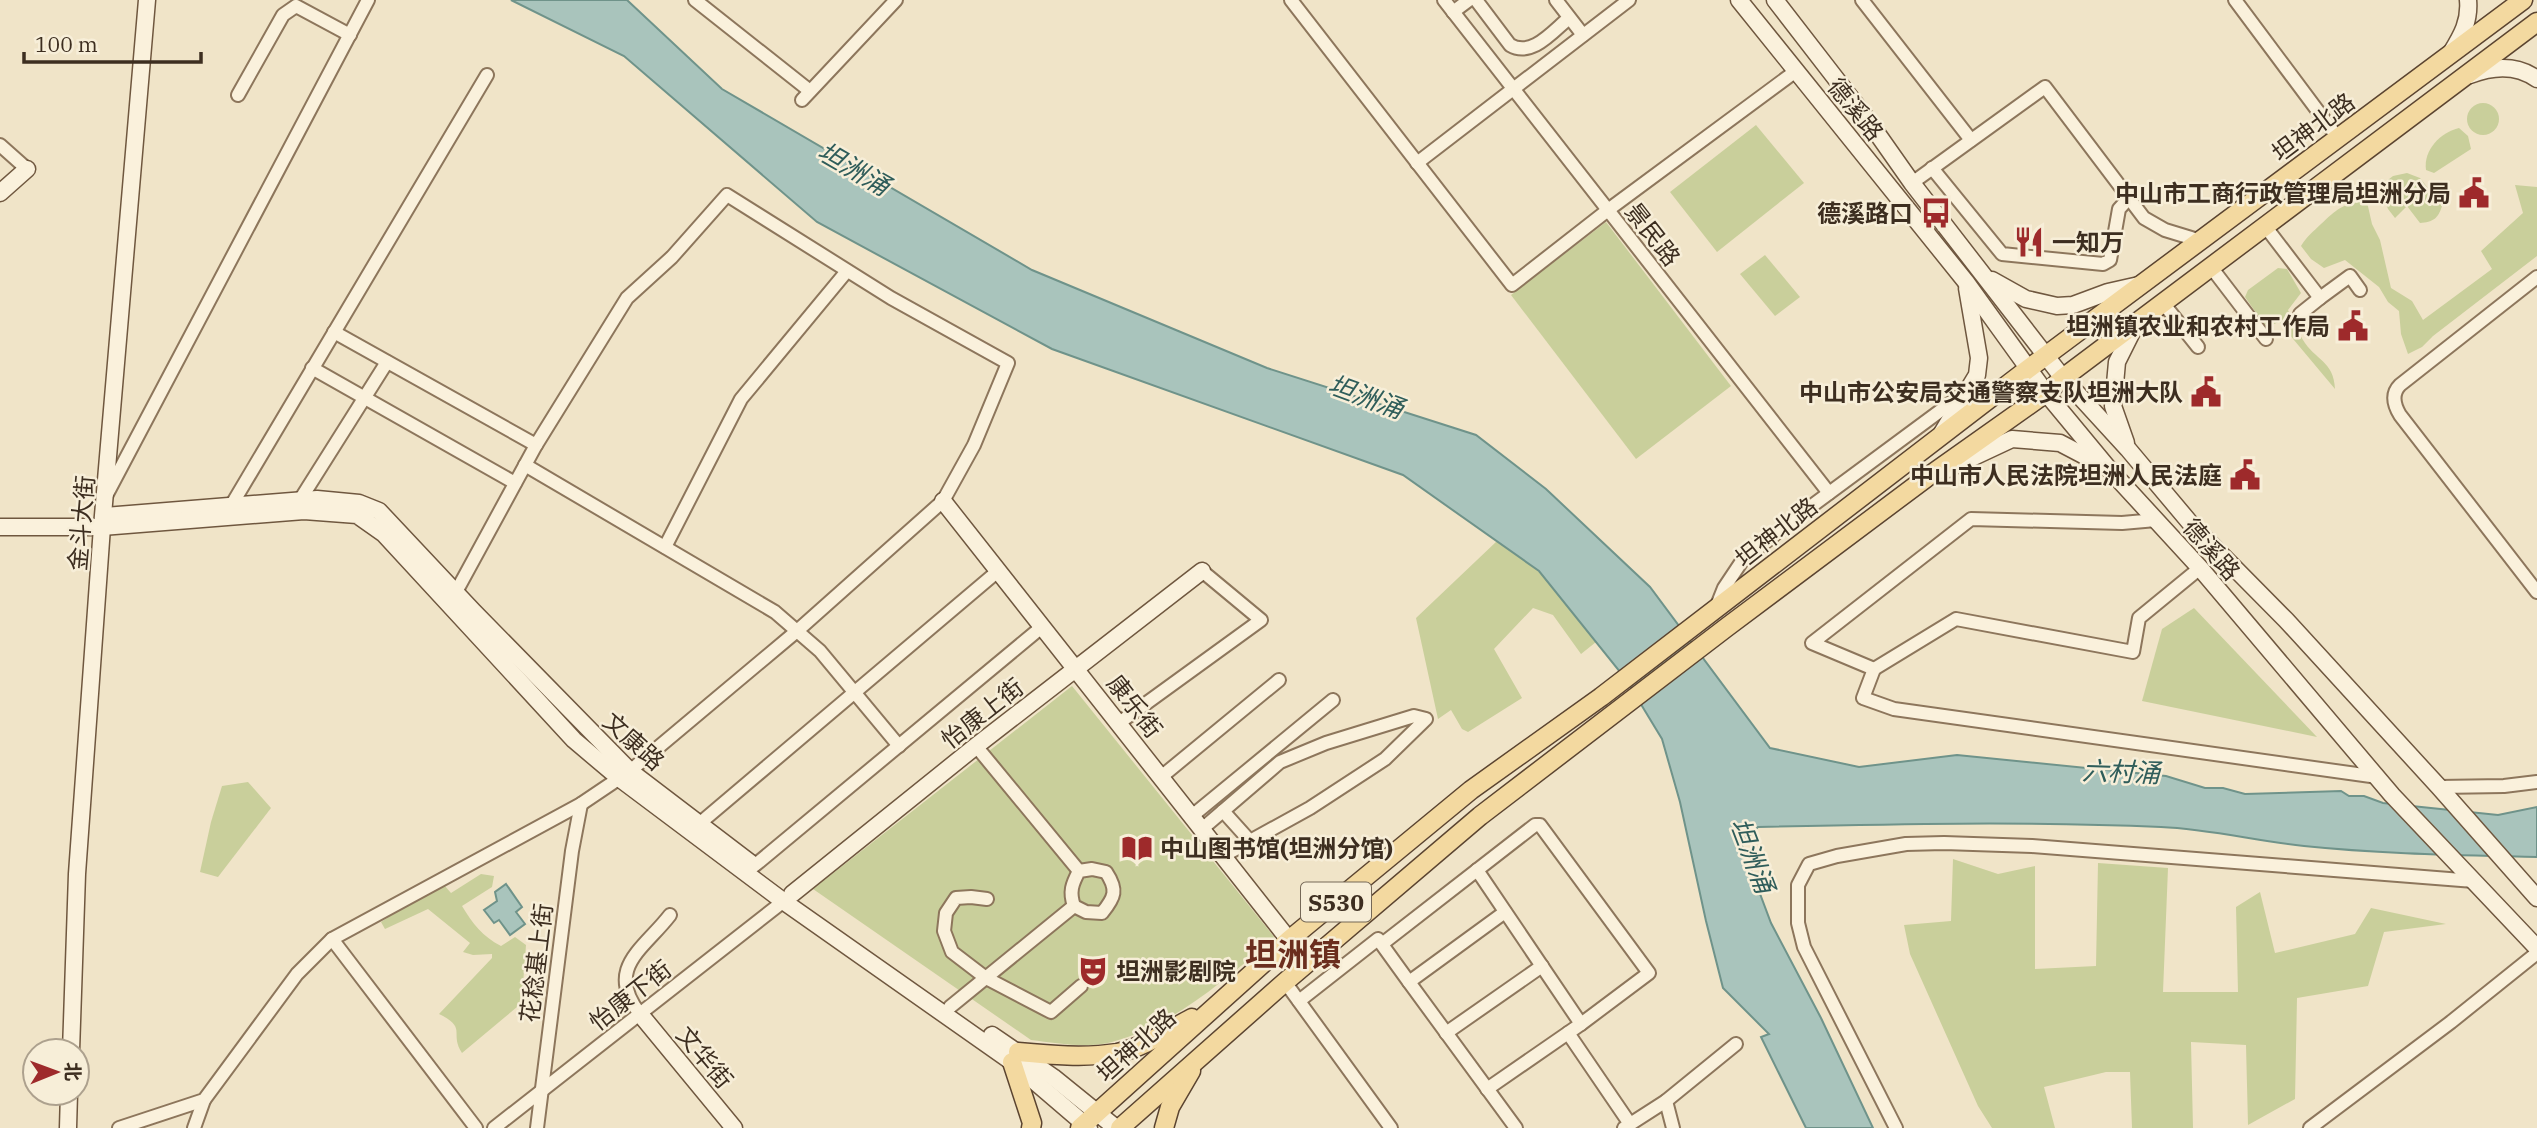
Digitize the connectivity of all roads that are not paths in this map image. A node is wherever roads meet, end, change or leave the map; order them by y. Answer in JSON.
{"nodes":[{"id":1,"x":147,"y":0,"type":"edge"},
{"id":2,"x":368,"y":0,"type":"edge"},
{"id":3,"x":695,"y":0,"type":"edge"},
{"id":4,"x":895,"y":0,"type":"edge"},
{"id":5,"x":1291,"y":0,"type":"edge"},
{"id":6,"x":1444,"y":0,"type":"edge"},
{"id":7,"x":1469,"y":0,"type":"edge"},
{"id":8,"x":1476,"y":0,"type":"edge"},
{"id":9,"x":1556,"y":0,"type":"edge"},
{"id":10,"x":1629,"y":0,"type":"edge"},
{"id":11,"x":1739,"y":0,"type":"edge"},
{"id":12,"x":1775,"y":0,"type":"edge"},
{"id":13,"x":1862,"y":0,"type":"edge"},
{"id":14,"x":2235,"y":0,"type":"edge"},
{"id":15,"x":2468,"y":0,"type":"edge"},
{"id":16,"x":2523,"y":0,"type":"edge"},
{"id":17,"x":298,"y":3,"type":"edge"},
{"id":18,"x":1453,"y":12,"type":"junction"},
{"id":19,"x":1569,"y":18,"type":"junction"},
{"id":20,"x":2537,"y":22,"type":"edge"},
{"id":21,"x":350,"y":35,"type":"junction"},
{"id":22,"x":1583,"y":35,"type":"junction"},
{"id":23,"x":2451,"y":54,"type":"junction"},
{"id":24,"x":1796,"y":71,"type":"junction"},
{"id":25,"x":486,"y":75,"type":"dead end"},
{"id":26,"x":2461,"y":78,"type":"junction"},
{"id":27,"x":2537,"y":79,"type":"edge"},
{"id":28,"x":1513,"y":89,"type":"junction"},
{"id":29,"x":238,"y":95,"type":"dead end"},
{"id":30,"x":2338,"y":138,"type":"junction"},
{"id":31,"x":1971,"y":140,"type":"junction"},
{"id":32,"x":0,"y":145,"type":"edge"},
{"id":33,"x":1417,"y":163,"type":"junction"},
{"id":34,"x":1932,"y":168,"type":"junction"},
{"id":35,"x":27,"y":169,"type":"joint"},
{"id":36,"x":1912,"y":183,"type":"junction"},
{"id":37,"x":0,"y":193,"type":"edge"},
{"id":38,"x":2129,"y":198,"type":"junction"},
{"id":39,"x":1608,"y":210,"type":"junction"},
{"id":40,"x":2266,"y":226,"type":"junction"},
{"id":41,"x":2200,"y":241,"type":"junction"},
{"id":42,"x":2211,"y":267,"type":"junction"},
{"id":43,"x":847,"y":271,"type":"junction"},
{"id":44,"x":1980,"y":271,"type":"junction"},
{"id":45,"x":2537,"y":277,"type":"edge"},
{"id":46,"x":1966,"y":282,"type":"junction"},
{"id":47,"x":2145,"y":284,"type":"junction"},
{"id":48,"x":2360,"y":289,"type":"dead end"},
{"id":49,"x":2320,"y":298,"type":"junction"},
{"id":50,"x":2163,"y":303,"type":"junction"},
{"id":51,"x":2137,"y":322,"type":"junction"},
{"id":52,"x":2311,"y":328,"type":"dead end"},
{"id":53,"x":334,"y":332,"type":"junction"},
{"id":54,"x":2266,"y":339,"type":"dead end"},
{"id":55,"x":2199,"y":347,"type":"dead end"},
{"id":56,"x":2046,"y":358,"type":"junction"},
{"id":57,"x":387,"y":362,"type":"junction"},
{"id":58,"x":312,"y":369,"type":"junction"},
{"id":59,"x":2028,"y":369,"type":"junction"},
{"id":60,"x":2063,"y":378,"type":"junction"},
{"id":61,"x":1969,"y":390,"type":"junction"},
{"id":62,"x":2046,"y":393,"type":"junction"},
{"id":63,"x":365,"y":398,"type":"junction"},
{"id":64,"x":1939,"y":438,"type":"junction"},
{"id":65,"x":536,"y":445,"type":"junction"},
{"id":66,"x":2128,"y":449,"type":"junction"},
{"id":67,"x":326,"y":459,"type":"junction"},
{"id":68,"x":525,"y":465,"type":"junction"},
{"id":69,"x":2109,"y":469,"type":"junction"},
{"id":70,"x":1926,"y":478,"type":"junction"},
{"id":71,"x":515,"y":483,"type":"junction"},
{"id":72,"x":1829,"y":493,"type":"junction"},
{"id":73,"x":107,"y":494,"type":"junction"},
{"id":74,"x":317,"y":499,"type":"junction"},
{"id":75,"x":300,"y":500,"type":"junction"},
{"id":76,"x":943,"y":501,"type":"junction"},
{"id":77,"x":228,"y":512,"type":"junction"},
{"id":78,"x":2156,"y":520,"type":"junction"},
{"id":79,"x":104,"y":522,"type":"junction"},
{"id":80,"x":0,"y":527,"type":"edge"},
{"id":81,"x":665,"y":547,"type":"junction"},
{"id":82,"x":2200,"y":568,"type":"junction"},
{"id":83,"x":998,"y":571,"type":"junction"},
{"id":84,"x":1202,"y":571,"type":"joint"},
{"id":85,"x":456,"y":592,"type":"junction"},
{"id":86,"x":2537,"y":592,"type":"edge"},
{"id":87,"x":1715,"y":610,"type":"junction"},
{"id":88,"x":455,"y":611,"type":"junction"},
{"id":89,"x":1043,"y":626,"type":"junction"},
{"id":90,"x":797,"y":631,"type":"junction"},
{"id":91,"x":1076,"y":669,"type":"junction"},
{"id":92,"x":1874,"y":669,"type":"junction"},
{"id":93,"x":1279,"y":680,"type":"dead end"},
{"id":94,"x":855,"y":693,"type":"junction"},
{"id":95,"x":1333,"y":700,"type":"dead end"},
{"id":96,"x":1119,"y":723,"type":"junction"},
{"id":97,"x":899,"y":746,"type":"junction"},
{"id":98,"x":975,"y":746,"type":"junction"},
{"id":99,"x":624,"y":775,"type":"junction"},
{"id":100,"x":1161,"y":777,"type":"junction"},
{"id":101,"x":2378,"y":777,"type":"junction"},
{"id":102,"x":2537,"y":782,"type":"edge"},
{"id":103,"x":2439,"y":786,"type":"junction"},
{"id":104,"x":580,"y":804,"type":"junction"},
{"id":105,"x":1223,"y":811,"type":"junction"},
{"id":106,"x":1197,"y":823,"type":"junction"},
{"id":107,"x":699,"y":824,"type":"junction"},
{"id":108,"x":1250,"y":841,"type":"junction"},
{"id":109,"x":1223,"y":856,"type":"junction"},
{"id":110,"x":754,"y":866,"type":"junction"},
{"id":111,"x":1477,"y":870,"type":"junction"},
{"id":112,"x":1079,"y":871,"type":"junction"},
{"id":113,"x":2474,"y":881,"type":"junction"},
{"id":114,"x":788,"y":897,"type":"junction"},
{"id":115,"x":2537,"y":898,"type":"edge"},
{"id":116,"x":987,"y":899,"type":"dead end"},
{"id":117,"x":1074,"y":906,"type":"junction"},
{"id":118,"x":1505,"y":912,"type":"junction"},
{"id":119,"x":670,"y":915,"type":"dead end"},
{"id":120,"x":332,"y":939,"type":"junction"},
{"id":121,"x":1289,"y":940,"type":"junction"},
{"id":122,"x":1382,"y":944,"type":"junction"},
{"id":123,"x":2537,"y":950,"type":"edge"},
{"id":124,"x":1542,"y":966,"type":"junction"},
{"id":125,"x":986,"y":978,"type":"junction"},
{"id":126,"x":1285,"y":982,"type":"junction"},
{"id":127,"x":1409,"y":982,"type":"junction"},
{"id":128,"x":1081,"y":986,"type":"dead end"},
{"id":129,"x":1299,"y":1001,"type":"junction"},
{"id":130,"x":1217,"y":1005,"type":"junction"},
{"id":131,"x":950,"y":1007,"type":"junction"},
{"id":132,"x":640,"y":1014,"type":"junction"},
{"id":133,"x":1581,"y":1024,"type":"junction"},
{"id":134,"x":1446,"y":1033,"type":"junction"},
{"id":135,"x":1568,"y":1033,"type":"junction"},
{"id":136,"x":71,"y":1037,"type":"edge"},
{"id":137,"x":1736,"y":1044,"type":"dead end"},
{"id":138,"x":1200,"y":1056,"type":"junction"},
{"id":139,"x":1015,"y":1057,"type":"junction"},
{"id":140,"x":1487,"y":1089,"type":"junction"},
{"id":141,"x":541,"y":1093,"type":"junction"},
{"id":142,"x":204,"y":1100,"type":"junction"},
{"id":143,"x":1666,"y":1101,"type":"junction"},
{"id":144,"x":69,"y":1107,"type":"edge"},
{"id":145,"x":1088,"y":1123,"type":"edge"},
{"id":146,"x":1627,"y":1126,"type":"edge"},
{"id":147,"x":68,"y":1128,"type":"edge"},
{"id":148,"x":119,"y":1128,"type":"edge"},
{"id":149,"x":194,"y":1128,"type":"edge"},
{"id":150,"x":476,"y":1128,"type":"edge"},
{"id":151,"x":494,"y":1128,"type":"edge"},
{"id":152,"x":537,"y":1128,"type":"edge"},
{"id":153,"x":734,"y":1128,"type":"edge"},
{"id":154,"x":1031,"y":1128,"type":"edge"},
{"id":155,"x":1118,"y":1128,"type":"edge"},
{"id":156,"x":1164,"y":1128,"type":"edge"},
{"id":157,"x":1391,"y":1128,"type":"edge"},
{"id":158,"x":1516,"y":1128,"type":"edge"},
{"id":159,"x":1673,"y":1128,"type":"edge"},
{"id":160,"x":1896,"y":1128,"type":"edge"},
{"id":161,"x":2310,"y":1128,"type":"edge"}],
"edges":[{"from":1,"to":73,"type":"street","name":"金斗大街"},
{"from":2,"to":21,"type":"street"},
{"from":3,"to":4,"type":"street"},
{"from":5,"to":33,"type":"street"},
{"from":6,"to":18,"type":"street","name":"景民路"},
{"from":7,"to":18,"type":"street"},
{"from":8,"to":19,"type":"street"},
{"from":9,"to":19,"type":"street"},
{"from":10,"to":22,"type":"street"},
{"from":11,"to":24,"type":"street","name":"德溪路"},
{"from":12,"to":36,"type":"street","name":"德溪路"},
{"from":13,"to":31,"type":"street"},
{"from":14,"to":30,"type":"street"},
{"from":15,"to":23,"type":"street"},
{"from":16,"to":23,"type":"main road","name":"坦神北路","number":"S530"},
{"from":17,"to":21,"type":"street"},
{"from":17,"to":29,"type":"street"},
{"from":18,"to":28,"type":"street","name":"景民路"},
{"from":19,"to":22,"type":"street"},
{"from":20,"to":26,"type":"main road","name":"坦神北路"},
{"from":21,"to":73,"type":"street"},
{"from":22,"to":28,"type":"street"},
{"from":23,"to":30,"type":"main road","name":"坦神北路","number":"S530"},
{"from":24,"to":39,"type":"street"},
{"from":24,"to":46,"type":"street","name":"德溪路"},
{"from":25,"to":53,"type":"street"},
{"from":26,"to":27,"type":"street"},
{"from":26,"to":40,"type":"main road","name":"坦神北路"},
{"from":28,"to":33,"type":"street"},
{"from":28,"to":39,"type":"street","name":"景民路"},
{"from":30,"to":41,"type":"main road","name":"坦神北路","number":"S530"},
{"from":31,"to":34,"type":"street"},
{"from":31,"to":38,"type":"street"},
{"from":32,"to":35,"type":"street"},
{"from":33,"to":39,"type":"street"},
{"from":34,"to":36,"type":"street"},
{"from":34,"to":38,"type":"street"},
{"from":35,"to":37,"type":"street"},
{"from":36,"to":44,"type":"street","name":"德溪路"},
{"from":38,"to":41,"type":"street"},
{"from":39,"to":72,"type":"street","name":"景民路"},
{"from":40,"to":42,"type":"main road","name":"坦神北路"},
{"from":40,"to":49,"type":"street"},
{"from":41,"to":47,"type":"main road","name":"坦神北路","number":"S530"},
{"from":42,"to":50,"type":"main road","name":"坦神北路"},
{"from":42,"to":54,"type":"street"},
{"from":43,"to":65,"type":"street"},
{"from":43,"to":76,"type":"street"},
{"from":43,"to":81,"type":"street"},
{"from":44,"to":47,"type":"street"},
{"from":44,"to":56,"type":"street","name":"德溪路"},
{"from":45,"to":86,"type":"street"},
{"from":46,"to":59,"type":"street","name":"德溪路"},
{"from":46,"to":61,"type":"street"},
{"from":47,"to":56,"type":"main road","name":"坦神北路","number":"S530"},
{"from":48,"to":49,"type":"street"},
{"from":49,"to":52,"type":"street"},
{"from":50,"to":51,"type":"main road","name":"坦神北路"},
{"from":50,"to":55,"type":"street"},
{"from":51,"to":60,"type":"main road","name":"坦神北路"},
{"from":51,"to":66,"type":"street"},
{"from":53,"to":57,"type":"street"},
{"from":53,"to":58,"type":"street"},
{"from":56,"to":59,"type":"main road","name":"坦神北路","number":"S530"},
{"from":56,"to":60,"type":"street","name":"德溪路"},
{"from":57,"to":63,"type":"street"},
{"from":57,"to":65,"type":"street"},
{"from":58,"to":63,"type":"street"},
{"from":58,"to":77,"type":"street"},
{"from":59,"to":62,"type":"street","name":"德溪路"},
{"from":59,"to":64,"type":"main road","name":"坦神北路","number":"S530"},
{"from":60,"to":62,"type":"main road","name":"坦神北路"},
{"from":60,"to":66,"type":"street","name":"德溪路"},
{"from":61,"to":64,"type":"street"},
{"from":61,"to":72,"type":"street"},
{"from":62,"to":69,"type":"street","name":"德溪路"},
{"from":62,"to":70,"type":"main road","name":"坦神北路","number":"S530"},
{"from":63,"to":67,"type":"street"},
{"from":63,"to":71,"type":"street"},
{"from":64,"to":87,"type":"main road","name":"坦神北路","number":"S530"},
{"from":65,"to":68,"type":"street"},
{"from":66,"to":103,"type":"street","name":"德溪路"},
{"from":67,"to":74,"type":"street"},
{"from":67,"to":75,"type":"street"},
{"from":68,"to":71,"type":"street"},
{"from":68,"to":81,"type":"street"},
{"from":69,"to":70,"type":"street"},
{"from":69,"to":78,"type":"street","name":"德溪路"},
{"from":70,"to":126,"type":"main road","name":"坦神北路","number":"S530"},
{"from":71,"to":85,"type":"street"},
{"from":72,"to":87,"type":"street"},
{"from":73,"to":79,"type":"street","name":"金斗大街"},
{"from":74,"to":75,"type":"street","name":"文康路"},
{"from":74,"to":85,"type":"street","name":"文康路"},
{"from":75,"to":77,"type":"street","name":"文康路"},
{"from":76,"to":83,"type":"street","name":"康乐街"},
{"from":76,"to":90,"type":"street"},
{"from":77,"to":79,"type":"street"},
{"from":77,"to":88,"type":"street"},
{"from":78,"to":82,"type":"street","name":"德溪路"},
{"from":78,"to":92,"type":"street"},
{"from":79,"to":80,"type":"street"},
{"from":79,"to":136,"type":"street","name":"金斗大街"},
{"from":81,"to":90,"type":"street"},
{"from":82,"to":92,"type":"street"},
{"from":82,"to":101,"type":"street","name":"德溪路"},
{"from":83,"to":89,"type":"street","name":"康乐街"},
{"from":83,"to":94,"type":"street"},
{"from":84,"to":91,"type":"street","name":"怡康上街"},
{"from":84,"to":96,"type":"street"},
{"from":85,"to":88,"type":"street"},
{"from":85,"to":99,"type":"street","name":"文康路"},
{"from":87,"to":121,"type":"main road","name":"坦神北路","number":"S530"},
{"from":88,"to":99,"type":"street"},
{"from":89,"to":91,"type":"street","name":"康乐街"},
{"from":89,"to":97,"type":"street"},
{"from":90,"to":94,"type":"street"},
{"from":90,"to":99,"type":"street"},
{"from":91,"to":96,"type":"street","name":"康乐街"},
{"from":91,"to":98,"type":"street","name":"怡康上街"},
{"from":92,"to":101,"type":"street"},
{"from":93,"to":100,"type":"street"},
{"from":94,"to":97,"type":"street"},
{"from":94,"to":107,"type":"street"},
{"from":95,"to":106,"type":"street"},
{"from":96,"to":100,"type":"street","name":"康乐街"},
{"from":97,"to":110,"type":"street"},
{"from":98,"to":112,"type":"street"},
{"from":98,"to":114,"type":"street","name":"怡康上街"},
{"from":99,"to":104,"type":"street"},
{"from":99,"to":107,"type":"street","name":"文康路"},
{"from":99,"to":114,"type":"street"},
{"from":100,"to":106,"type":"street","name":"康乐街"},
{"from":101,"to":113,"type":"street","name":"德溪路"},
{"from":102,"to":103,"type":"street"},
{"from":103,"to":115,"type":"street","name":"德溪路"},
{"from":104,"to":120,"type":"street"},
{"from":104,"to":141,"type":"street","name":"花稔基上街"},
{"from":105,"to":106,"type":"street"},
{"from":105,"to":108,"type":"street"},
{"from":105,"to":108,"type":"street"},
{"from":106,"to":109,"type":"street","name":"康乐街"},
{"from":107,"to":110,"type":"street","name":"文康路"},
{"from":108,"to":109,"type":"street"},
{"from":109,"to":121,"type":"street","name":"康乐街"},
{"from":110,"to":114,"type":"street","name":"文康路"},
{"from":111,"to":118,"type":"street"},
{"from":111,"to":122,"type":"street"},
{"from":111,"to":133,"type":"street"},
{"from":112,"to":117,"type":"street"},
{"from":112,"to":117,"type":"street"},
{"from":113,"to":123,"type":"street","name":"德溪路"},
{"from":113,"to":160,"type":"street"},
{"from":114,"to":131,"type":"street","name":"文康路"},
{"from":114,"to":132,"type":"street","name":"怡康下街"},
{"from":114,"to":139,"type":"street"},
{"from":116,"to":125,"type":"street"},
{"from":117,"to":125,"type":"street"},
{"from":118,"to":124,"type":"street"},
{"from":118,"to":127,"type":"street"},
{"from":119,"to":132,"type":"street"},
{"from":120,"to":142,"type":"street"},
{"from":120,"to":150,"type":"street"},
{"from":121,"to":130,"type":"main road","name":"坦神北路","number":"S530"},
{"from":122,"to":127,"type":"street"},
{"from":122,"to":129,"type":"street"},
{"from":123,"to":161,"type":"street"},
{"from":124,"to":133,"type":"street"},
{"from":124,"to":134,"type":"street"},
{"from":125,"to":128,"type":"street"},
{"from":125,"to":131,"type":"street"},
{"from":126,"to":129,"type":"street"},
{"from":126,"to":138,"type":"main road","name":"坦神北路","number":"S530"},
{"from":127,"to":134,"type":"street"},
{"from":129,"to":157,"type":"street"},
{"from":130,"to":139,"type":"main road"},
{"from":130,"to":145,"type":"main road","name":"坦神北路","number":"S530"},
{"from":131,"to":139,"type":"street","name":"文康路"},
{"from":132,"to":141,"type":"street","name":"怡康下街"},
{"from":132,"to":153,"type":"street","name":"文华街"},
{"from":133,"to":135,"type":"street"},
{"from":134,"to":140,"type":"street"},
{"from":135,"to":140,"type":"street"},
{"from":135,"to":146,"type":"street"},
{"from":137,"to":143,"type":"street"},
{"from":138,"to":155,"type":"main road","name":"坦神北路","number":"S530"},
{"from":138,"to":156,"type":"main road"},
{"from":139,"to":145,"type":"street"},
{"from":139,"to":154,"type":"main road"},
{"from":140,"to":158,"type":"street"},
{"from":141,"to":151,"type":"street","name":"怡康下街"},
{"from":141,"to":152,"type":"street","name":"花稔基上街"},
{"from":142,"to":148,"type":"street"},
{"from":142,"to":149,"type":"street"},
{"from":143,"to":146,"type":"street"},
{"from":143,"to":159,"type":"street"},
{"from":144,"to":147,"type":"street"},
{"from":145,"to":155,"type":"street"}]}
